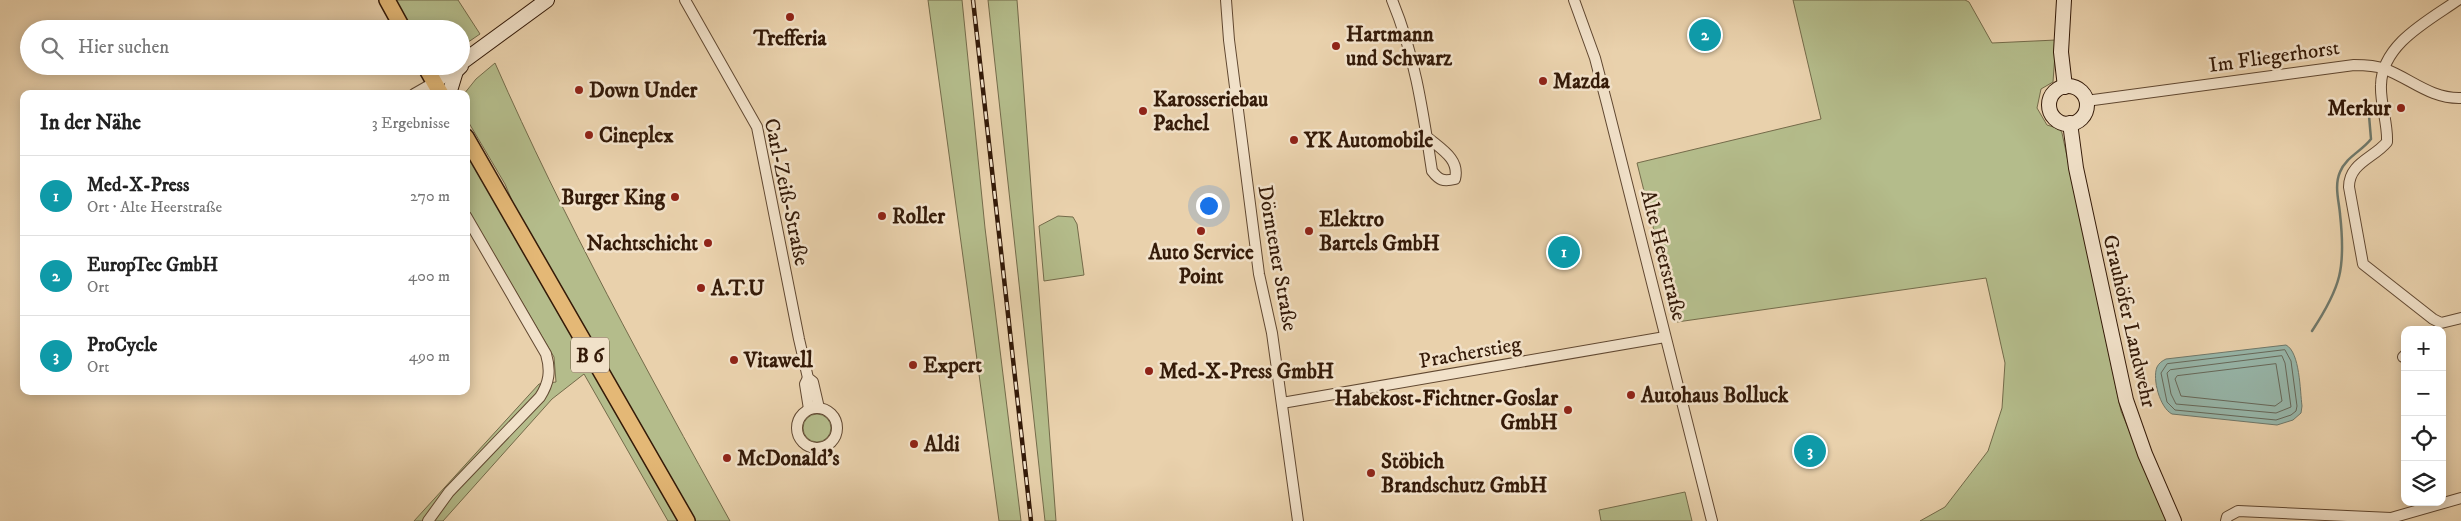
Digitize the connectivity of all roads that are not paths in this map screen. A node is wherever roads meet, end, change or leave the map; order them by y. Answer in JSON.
{"nodes":[{"id":1,"x":386,"y":0,"type":"edge"},
{"id":2,"x":547,"y":0,"type":"edge"},
{"id":3,"x":685,"y":0,"type":"edge"},
{"id":4,"x":1226,"y":0,"type":"edge"},
{"id":5,"x":1392,"y":0,"type":"edge"},
{"id":6,"x":1574,"y":0,"type":"edge"},
{"id":7,"x":2064,"y":0,"type":"edge"},
{"id":8,"x":2458,"y":0,"type":"edge"},
{"id":9,"x":398,"y":20,"type":"edge"},
{"id":10,"x":470,"y":58,"type":"edge"},
{"id":11,"x":2384,"y":69,"type":"junction"},
{"id":12,"x":430,"y":75,"type":"edge"},
{"id":13,"x":442,"y":75,"type":"edge"},
{"id":14,"x":456,"y":75,"type":"edge"},
{"id":15,"x":2065,"y":86,"type":"junction"},
{"id":16,"x":438,"y":88,"type":"edge"},
{"id":17,"x":451,"y":90,"type":"edge"},
{"id":18,"x":2461,"y":98,"type":"edge"},
{"id":19,"x":2086,"y":100,"type":"junction"},
{"id":20,"x":2070,"y":123,"type":"junction"},
{"id":21,"x":1427,"y":137,"type":"dead end"},
{"id":22,"x":470,"y":144,"type":"edge"},
{"id":23,"x":470,"y":223,"type":"edge"},
{"id":24,"x":2461,"y":318,"type":"edge"},
{"id":25,"x":2437,"y":326,"type":"edge"},
{"id":26,"x":1665,"y":337,"type":"junction"},
{"id":27,"x":1282,"y":403,"type":"junction"},
{"id":28,"x":814,"y":409,"type":"dead end"},
{"id":29,"x":2461,"y":498,"type":"edge"},
{"id":30,"x":2289,"y":514,"type":"junction"},
{"id":31,"x":428,"y":521,"type":"edge"},
{"id":32,"x":687,"y":521,"type":"edge"},
{"id":33,"x":1298,"y":521,"type":"edge"},
{"id":34,"x":1712,"y":521,"type":"edge"},
{"id":35,"x":2174,"y":521,"type":"edge"},
{"id":36,"x":2226,"y":521,"type":"edge"},
{"id":37,"x":2280,"y":521,"type":"edge"}],
"edges":[{"from":1,"to":9,"type":"main road"},
{"from":2,"to":10,"type":"street"},
{"from":3,"to":28,"type":"street","name":"Carl-Zeiß-Straße"},
{"from":4,"to":27,"type":"street","name":"Dörntener Straße"},
{"from":5,"to":21,"type":"street"},
{"from":6,"to":26,"type":"street","name":"Alte Heerstraße"},
{"from":7,"to":15,"type":"street"},
{"from":8,"to":11,"type":"street"},
{"from":11,"to":18,"type":"street","name":"Im Fliegerhorst"},
{"from":11,"to":19,"type":"street","name":"Im Fliegerhorst"},
{"from":11,"to":25,"type":"street"},
{"from":12,"to":16,"type":"main road"},
{"from":13,"to":16,"type":"street"},
{"from":14,"to":17,"type":"street"},
{"from":15,"to":19,"type":"street"},
{"from":15,"to":20,"type":"street"},
{"from":19,"to":20,"type":"street"},
{"from":20,"to":35,"type":"street","name":"Grauhöfer Landwehr"},
{"from":22,"to":32,"type":"main road","number":"B 6"},
{"from":23,"to":31,"type":"street"},
{"from":24,"to":25,"type":"street"},
{"from":26,"to":27,"type":"street","name":"Pracherstieg"},
{"from":26,"to":34,"type":"street","name":"Alte Heerstraße"},
{"from":27,"to":33,"type":"street","name":"Dörntener Straße"},
{"from":29,"to":30,"type":"street"},
{"from":30,"to":36,"type":"street"},
{"from":30,"to":37,"type":"street"}]}
